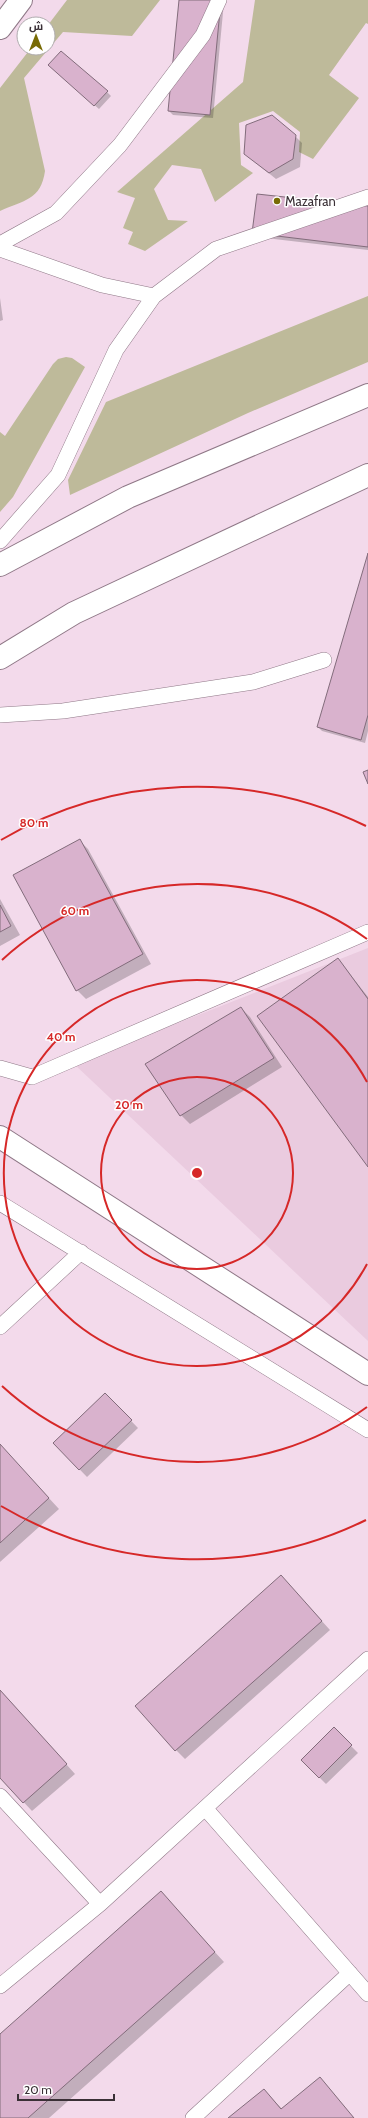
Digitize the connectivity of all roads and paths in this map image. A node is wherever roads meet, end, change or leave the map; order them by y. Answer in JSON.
{"nodes":[{"id":1,"x":21,"y":0,"type":"edge"},
{"id":2,"x":219,"y":0,"type":"edge"},
{"id":3,"x":0,"y":28,"type":"edge"},
{"id":4,"x":368,"y":197,"type":"edge"},
{"id":5,"x":0,"y":244,"type":"edge"},
{"id":6,"x":0,"y":250,"type":"edge"},
{"id":7,"x":154,"y":296,"type":"junction"},
{"id":8,"x":368,"y":395,"type":"edge"},
{"id":9,"x":368,"y":474,"type":"edge"},
{"id":10,"x":0,"y":541,"type":"edge"},
{"id":11,"x":0,"y":565,"type":"edge"},
{"id":12,"x":0,"y":658,"type":"edge"},
{"id":13,"x":324,"y":660,"type":"dead end"},
{"id":14,"x":0,"y":715,"type":"edge"},
{"id":15,"x":368,"y":932,"type":"edge"},
{"id":16,"x":0,"y":1068,"type":"edge"},
{"id":17,"x":0,"y":1137,"type":"edge"},
{"id":18,"x":0,"y":1203,"type":"edge"},
{"id":19,"x":81,"y":1252,"type":"junction"},
{"id":20,"x":0,"y":1327,"type":"edge"},
{"id":21,"x":368,"y":1374,"type":"edge"},
{"id":22,"x":368,"y":1430,"type":"edge"},
{"id":23,"x":368,"y":1660,"type":"edge"},
{"id":24,"x":0,"y":1796,"type":"edge"},
{"id":25,"x":205,"y":1808,"type":"junction"},
{"id":26,"x":100,"y":1904,"type":"junction"},
{"id":27,"x":350,"y":1973,"type":"junction"},
{"id":28,"x":0,"y":1986,"type":"edge"},
{"id":29,"x":368,"y":1994,"type":"edge"},
{"id":30,"x":193,"y":2118,"type":"edge"}],
"edges":[{"from":1,"to":3,"type":"main road"},
{"from":2,"to":5,"type":"lane"},
{"from":4,"to":7,"type":"lane"},
{"from":6,"to":7,"type":"lane"},
{"from":7,"to":10,"type":"lane"},
{"from":8,"to":11,"type":"main road"},
{"from":9,"to":12,"type":"main road"},
{"from":13,"to":14,"type":"lane"},
{"from":15,"to":16,"type":"lane"},
{"from":17,"to":21,"type":"main road"},
{"from":18,"to":19,"type":"lane"},
{"from":19,"to":20,"type":"lane"},
{"from":19,"to":22,"type":"lane"},
{"from":23,"to":25,"type":"lane"},
{"from":24,"to":26,"type":"lane"},
{"from":25,"to":26,"type":"lane"},
{"from":25,"to":27,"type":"lane"},
{"from":26,"to":28,"type":"lane"},
{"from":27,"to":29,"type":"lane"},
{"from":27,"to":30,"type":"lane"}]}
